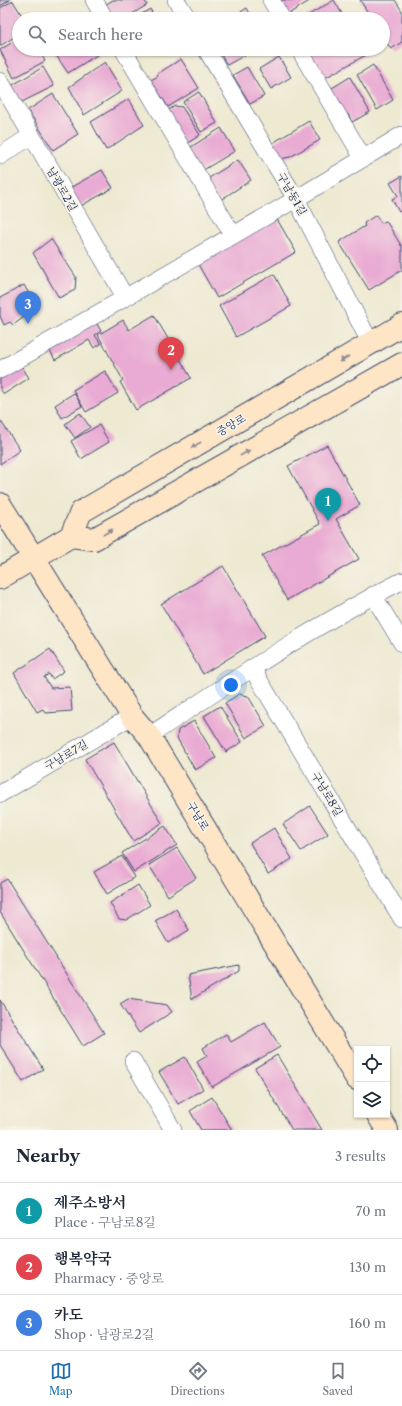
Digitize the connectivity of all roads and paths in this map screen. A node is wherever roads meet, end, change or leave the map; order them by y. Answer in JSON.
{"nodes":[{"id":1,"x":94,"y":0,"type":"edge"},
{"id":2,"x":176,"y":0,"type":"edge"},
{"id":3,"x":270,"y":0,"type":"edge"},
{"id":4,"x":101,"y":12,"type":"edge"},
{"id":5,"x":184,"y":12,"type":"edge"},
{"id":6,"x":278,"y":12,"type":"edge"},
{"id":7,"x":127,"y":56,"type":"edge"},
{"id":8,"x":210,"y":56,"type":"edge"},
{"id":9,"x":303,"y":56,"type":"edge"},
{"id":10,"x":0,"y":82,"type":"edge"},
{"id":11,"x":402,"y":135,"type":"edge"},
{"id":12,"x":31,"y":136,"type":"junction"},
{"id":13,"x":0,"y":156,"type":"edge"},
{"id":14,"x":363,"y":158,"type":"junction"},
{"id":15,"x":296,"y":199,"type":"junction"},
{"id":16,"x":233,"y":234,"type":"junction"},
{"id":17,"x":125,"y":297,"type":"junction"},
{"id":18,"x":402,"y":325,"type":"edge"},
{"id":19,"x":371,"y":344,"type":"junction"},
{"id":20,"x":401,"y":366,"type":"edge"},
{"id":21,"x":0,"y":370,"type":"edge"},
{"id":22,"x":0,"y":504,"type":"edge"},
{"id":23,"x":71,"y":536,"type":"junction"},
{"id":24,"x":33,"y":558,"type":"junction"},
{"id":25,"x":0,"y":578,"type":"edge"},
{"id":26,"x":402,"y":581,"type":"edge"},
{"id":27,"x":373,"y":595,"type":"junction"},
{"id":28,"x":402,"y":643,"type":"edge"},
{"id":29,"x":252,"y":668,"type":"junction"},
{"id":30,"x":132,"y":716,"type":"junction"},
{"id":31,"x":149,"y":736,"type":"junction"},
{"id":32,"x":0,"y":794,"type":"edge"},
{"id":33,"x":402,"y":919,"type":"edge"},
{"id":34,"x":133,"y":1062,"type":"dead end"},
{"id":35,"x":354,"y":1074,"type":"edge"},
{"id":36,"x":380,"y":1118,"type":"edge"},
{"id":37,"x":172,"y":1130,"type":"edge"},
{"id":38,"x":387,"y":1130,"type":"edge"}],
"edges":[{"from":1,"to":4,"type":"street"},
{"from":2,"to":5,"type":"street"},
{"from":3,"to":6,"type":"street"},
{"from":7,"to":16,"type":"street"},
{"from":8,"to":15,"type":"street","name":"구남동1길"},
{"from":9,"to":14,"type":"street"},
{"from":10,"to":12,"type":"street","name":"남광로2길"},
{"from":11,"to":14,"type":"street"},
{"from":12,"to":13,"type":"street"},
{"from":12,"to":17,"type":"street","name":"남광로2길"},
{"from":14,"to":15,"type":"street"},
{"from":15,"to":16,"type":"street"},
{"from":15,"to":19,"type":"street","name":"구남동1길"},
{"from":16,"to":17,"type":"street"},
{"from":17,"to":21,"type":"street"},
{"from":18,"to":19,"type":"main road","name":"중앙로"},
{"from":19,"to":23,"type":"main road","name":"중앙로","one_way":true},
{"from":23,"to":20,"type":"main road","one_way":true},
{"from":22,"to":24,"type":"main road","name":"구남로"},
{"from":23,"to":24,"type":"main road"},
{"from":24,"to":25,"type":"main road"},
{"from":24,"to":30,"type":"main road","name":"구남로"},
{"from":26,"to":27,"type":"street"},
{"from":27,"to":28,"type":"street"},
{"from":27,"to":29,"type":"street"},
{"from":29,"to":31,"type":"street"},
{"from":29,"to":33,"type":"street","name":"구남로8길"},
{"from":30,"to":31,"type":"main road","name":"구남로"},
{"from":30,"to":32,"type":"street","name":"구남로7길"},
{"from":31,"to":35,"type":"main road","name":"구남로"},
{"from":34,"to":37,"type":"street"},
{"from":36,"to":38,"type":"main road"}]}
